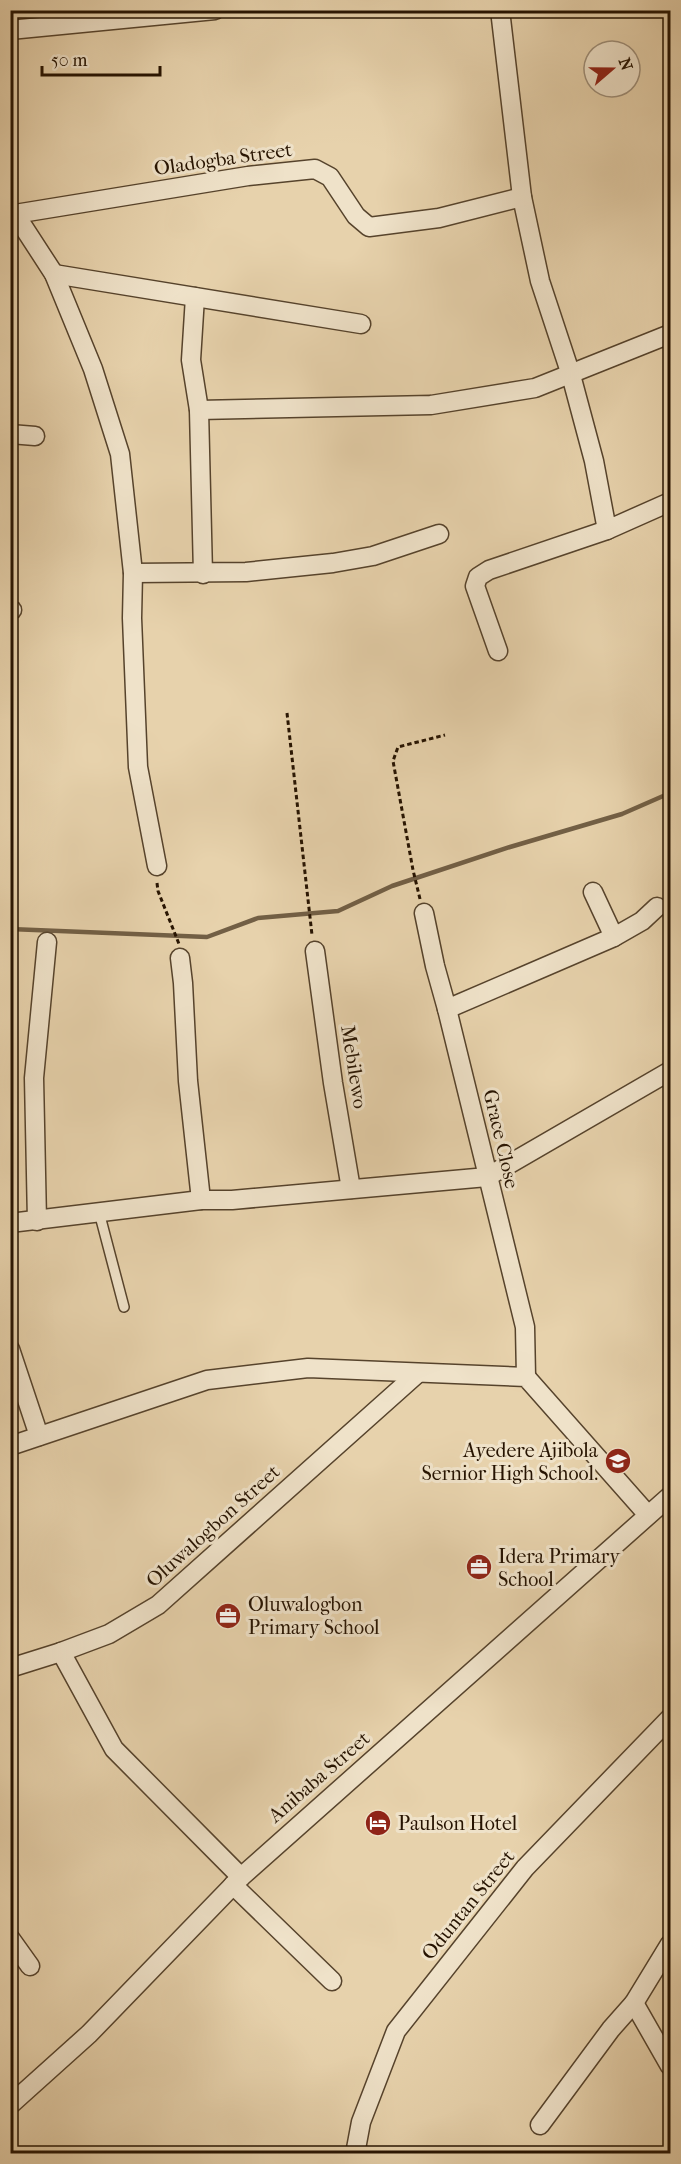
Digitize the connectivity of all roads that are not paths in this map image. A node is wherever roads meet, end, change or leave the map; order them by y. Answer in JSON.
{"nodes":[{"id":1,"x":215,"y":10,"type":"edge"},
{"id":2,"x":500,"y":10,"type":"edge"},
{"id":3,"x":10,"y":30,"type":"edge"},
{"id":4,"x":522,"y":197,"type":"junction"},
{"id":5,"x":13,"y":213,"type":"edge"},
{"id":6,"x":54,"y":274,"type":"junction"},
{"id":7,"x":195,"y":297,"type":"junction"},
{"id":8,"x":361,"y":324,"type":"dead end"},
{"id":9,"x":670,"y":334,"type":"edge"},
{"id":10,"x":571,"y":375,"type":"junction"},
{"id":11,"x":200,"y":410,"type":"junction"},
{"id":12,"x":10,"y":434,"type":"edge"},
{"id":13,"x":35,"y":436,"type":"dead end"},
{"id":14,"x":670,"y":502,"type":"edge"},
{"id":15,"x":607,"y":530,"type":"junction"},
{"id":16,"x":439,"y":534,"type":"dead end"},
{"id":17,"x":133,"y":573,"type":"junction"},
{"id":18,"x":203,"y":574,"type":"junction"},
{"id":19,"x":498,"y":651,"type":"dead end"},
{"id":20,"x":157,"y":866,"type":"road end"},
{"id":21,"x":593,"y":892,"type":"dead end"},
{"id":22,"x":657,"y":907,"type":"dead end"},
{"id":23,"x":424,"y":913,"type":"dead end"},
{"id":24,"x":614,"y":937,"type":"junction"},
{"id":25,"x":47,"y":942,"type":"dead end"},
{"id":26,"x":179,"y":949,"type":"road end"},
{"id":27,"x":315,"y":951,"type":"dead end"},
{"id":28,"x":447,"y":1009,"type":"junction"},
{"id":29,"x":670,"y":1071,"type":"edge"},
{"id":30,"x":487,"y":1177,"type":"junction"},
{"id":31,"x":351,"y":1189,"type":"junction"},
{"id":32,"x":201,"y":1200,"type":"junction"},
{"id":33,"x":99,"y":1212,"type":"junction"},
{"id":34,"x":37,"y":1221,"type":"junction"},
{"id":35,"x":10,"y":1223,"type":"edge"},
{"id":36,"x":124,"y":1307,"type":"dead end"},
{"id":37,"x":10,"y":1349,"type":"edge"},
{"id":38,"x":418,"y":1373,"type":"junction"},
{"id":39,"x":526,"y":1377,"type":"junction"},
{"id":40,"x":39,"y":1436,"type":"junction"},
{"id":41,"x":10,"y":1446,"type":"edge"},
{"id":42,"x":670,"y":1496,"type":"edge"},
{"id":43,"x":648,"y":1515,"type":"junction"},
{"id":44,"x":61,"y":1652,"type":"junction"},
{"id":45,"x":10,"y":1668,"type":"edge"},
{"id":46,"x":670,"y":1718,"type":"edge"},
{"id":47,"x":237,"y":1881,"type":"junction"},
{"id":48,"x":10,"y":1938,"type":"edge"},
{"id":49,"x":670,"y":1944,"type":"edge"},
{"id":50,"x":30,"y":1966,"type":"dead end"},
{"id":51,"x":332,"y":1981,"type":"dead end"},
{"id":52,"x":634,"y":2003,"type":"junction"},
{"id":53,"x":670,"y":2066,"type":"edge"},
{"id":54,"x":10,"y":2105,"type":"edge"},
{"id":55,"x":540,"y":2125,"type":"dead end"},
{"id":56,"x":355,"y":2154,"type":"edge"}],
"edges":[{"from":1,"to":3,"type":"street"},
{"from":2,"to":4,"type":"street"},
{"from":4,"to":5,"type":"street","name":"Oladogba Street"},
{"from":4,"to":10,"type":"street"},
{"from":5,"to":6,"type":"street"},
{"from":6,"to":7,"type":"street"},
{"from":6,"to":17,"type":"street"},
{"from":7,"to":8,"type":"street"},
{"from":7,"to":11,"type":"street"},
{"from":9,"to":10,"type":"street"},
{"from":10,"to":11,"type":"street"},
{"from":10,"to":15,"type":"street"},
{"from":11,"to":18,"type":"street"},
{"from":12,"to":13,"type":"street"},
{"from":14,"to":15,"type":"street"},
{"from":15,"to":19,"type":"street"},
{"from":16,"to":18,"type":"street"},
{"from":17,"to":18,"type":"street"},
{"from":17,"to":20,"type":"street"},
{"from":21,"to":24,"type":"street"},
{"from":22,"to":24,"type":"street"},
{"from":23,"to":28,"type":"street","name":"Grace Close"},
{"from":24,"to":28,"type":"street"},
{"from":25,"to":34,"type":"street"},
{"from":26,"to":32,"type":"street"},
{"from":27,"to":31,"type":"street","name":"Mebilewo"},
{"from":28,"to":30,"type":"street","name":"Grace Close"},
{"from":29,"to":30,"type":"street"},
{"from":30,"to":31,"type":"street"},
{"from":30,"to":39,"type":"street","name":"Grace Close"},
{"from":31,"to":32,"type":"street"},
{"from":32,"to":33,"type":"street"},
{"from":33,"to":34,"type":"street"},
{"from":33,"to":36,"type":"lane"},
{"from":34,"to":35,"type":"street"},
{"from":37,"to":40,"type":"street"},
{"from":38,"to":39,"type":"street"},
{"from":38,"to":40,"type":"street"},
{"from":38,"to":44,"type":"street","name":"Oluwalogbon Street"},
{"from":39,"to":43,"type":"street"},
{"from":40,"to":41,"type":"street"},
{"from":42,"to":43,"type":"street","name":"Anibaba Street"},
{"from":43,"to":47,"type":"street","name":"Anibaba Street"},
{"from":44,"to":45,"type":"street","name":"Oluwalogbon Street"},
{"from":44,"to":47,"type":"street"},
{"from":46,"to":56,"type":"street","name":"Oduntan Street"},
{"from":47,"to":51,"type":"street"},
{"from":47,"to":54,"type":"street","name":"Anibaba Street"},
{"from":48,"to":50,"type":"street"},
{"from":49,"to":52,"type":"street"},
{"from":52,"to":53,"type":"street"},
{"from":52,"to":55,"type":"street"}]}
